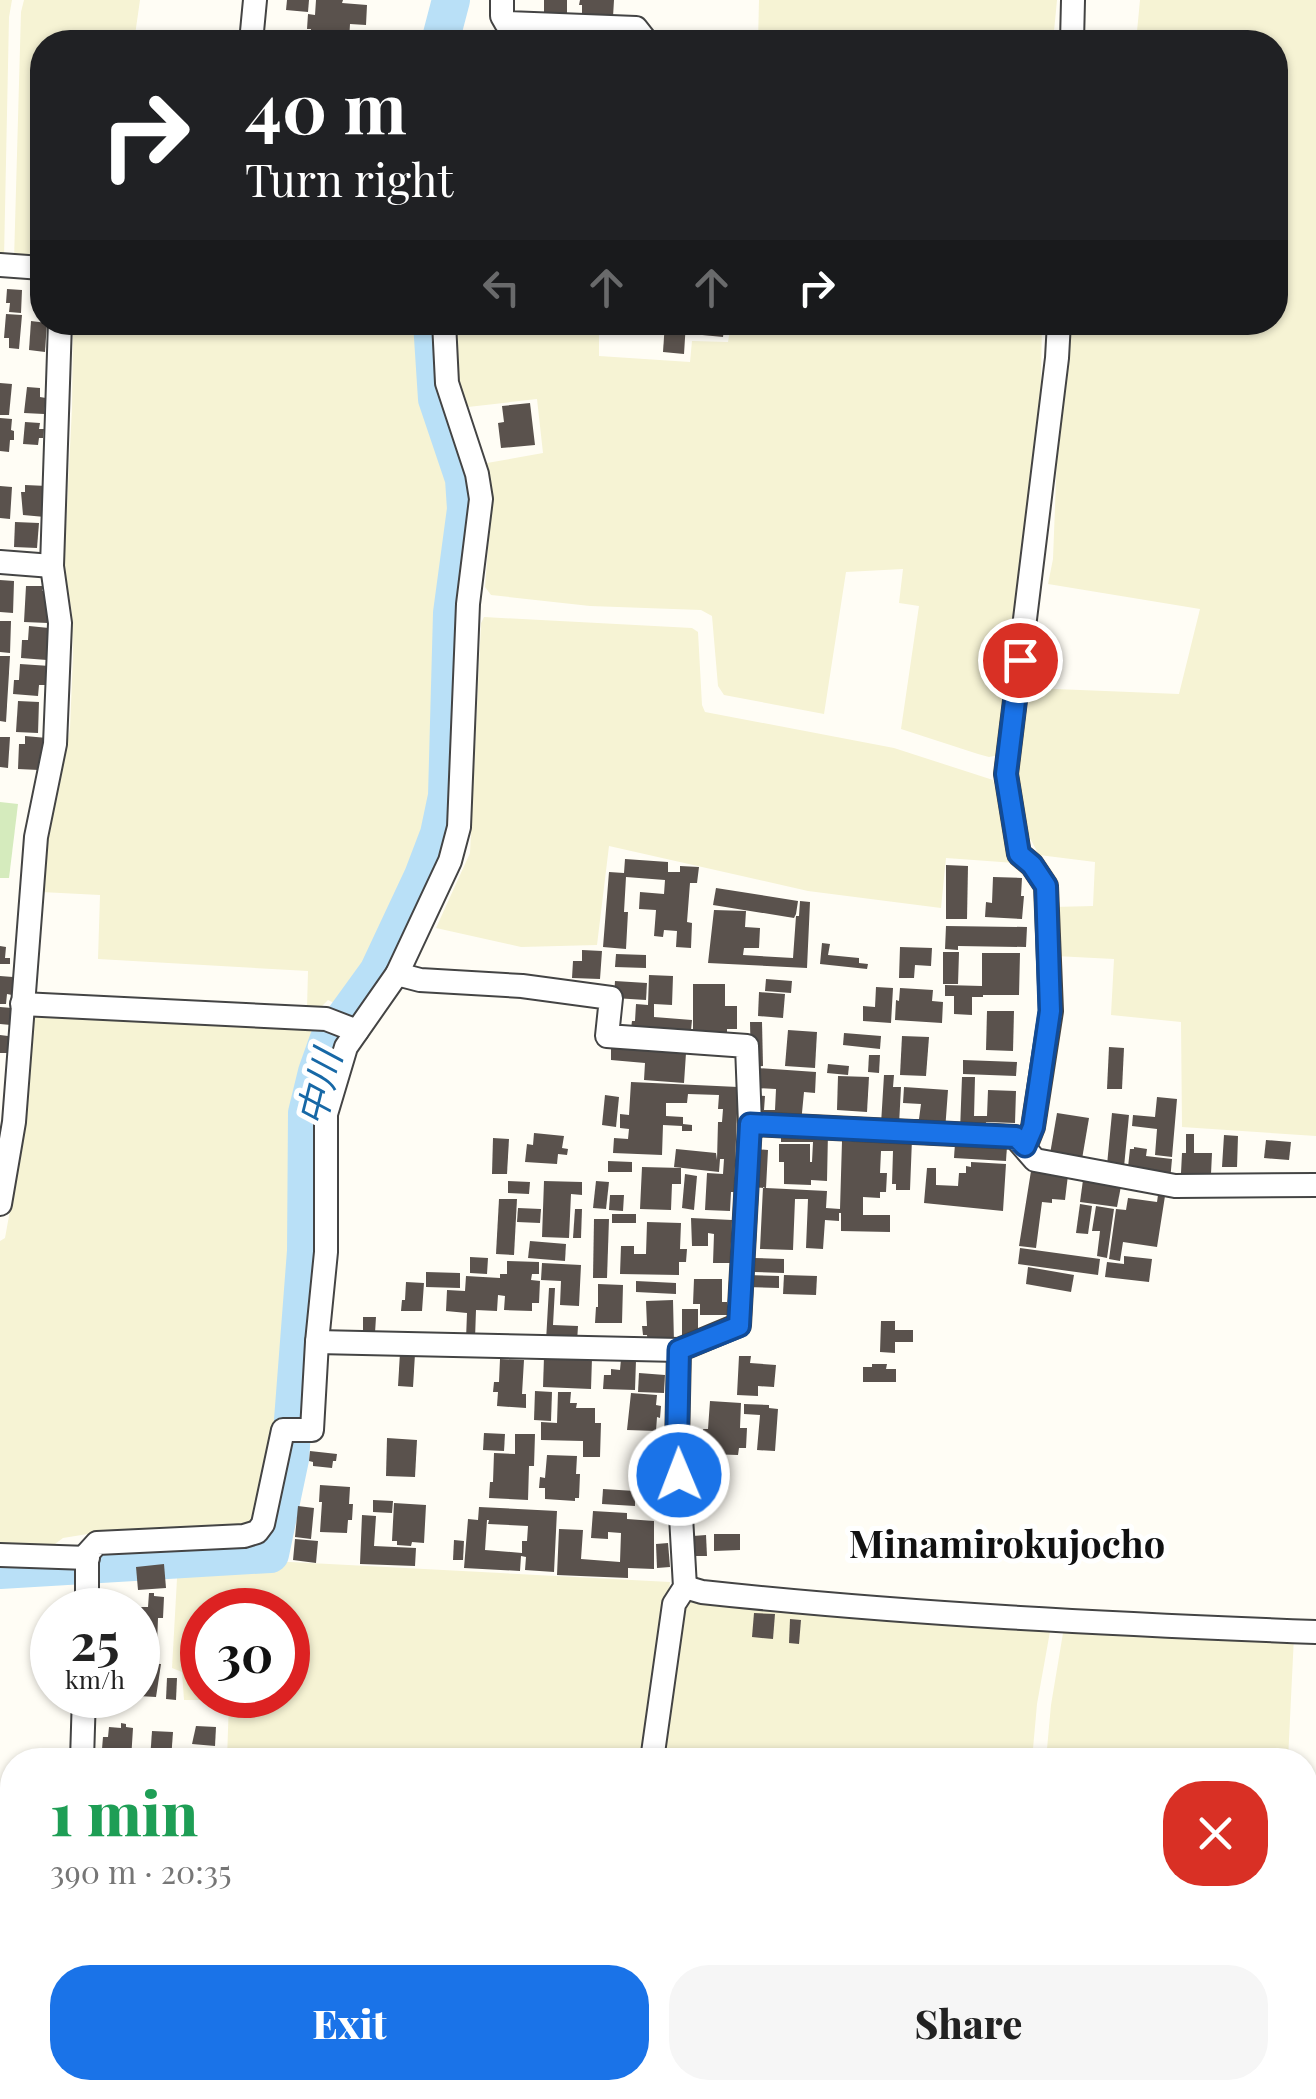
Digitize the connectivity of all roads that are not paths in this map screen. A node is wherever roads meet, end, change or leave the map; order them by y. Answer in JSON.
{"nodes":[{"id":1,"x":255,"y":0,"type":"edge"},
{"id":2,"x":502,"y":0,"type":"edge"},
{"id":3,"x":1072,"y":0,"type":"edge"},
{"id":4,"x":252,"y":30,"type":"edge"},
{"id":5,"x":637,"y":30,"type":"edge"},
{"id":6,"x":1072,"y":30,"type":"edge"},
{"id":7,"x":0,"y":265,"type":"edge"},
{"id":8,"x":30,"y":267,"type":"edge"},
{"id":9,"x":60,"y":335,"type":"edge"},
{"id":10,"x":445,"y":335,"type":"edge"},
{"id":11,"x":1058,"y":335,"type":"edge"},
{"id":12,"x":0,"y":562,"type":"edge"},
{"id":13,"x":52,"y":566,"type":"junction"},
{"id":14,"x":397,"y":974,"type":"junction"},
{"id":15,"x":22,"y":1004,"type":"junction"},
{"id":16,"x":357,"y":1031,"type":"junction"},
{"id":17,"x":750,"y":1124,"type":"junction"},
{"id":18,"x":1025,"y":1146,"type":"junction"},
{"id":19,"x":1316,"y":1186,"type":"edge"},
{"id":20,"x":0,"y":1204,"type":"edge"},
{"id":21,"x":317,"y":1342,"type":"junction"},
{"id":22,"x":679,"y":1350,"type":"junction"},
{"id":23,"x":0,"y":1554,"type":"edge"},
{"id":24,"x":88,"y":1558,"type":"junction"},
{"id":25,"x":685,"y":1587,"type":"junction"},
{"id":26,"x":87,"y":1588,"type":"edge"},
{"id":27,"x":1316,"y":1632,"type":"edge"},
{"id":28,"x":83,"y":1718,"type":"edge"},
{"id":29,"x":82,"y":1748,"type":"edge"},
{"id":30,"x":654,"y":1748,"type":"edge"}],
"edges":[{"from":1,"to":4,"type":"street"},
{"from":2,"to":5,"type":"street"},
{"from":3,"to":6,"type":"street"},
{"from":7,"to":8,"type":"street"},
{"from":9,"to":13,"type":"street"},
{"from":10,"to":14,"type":"street"},
{"from":11,"to":18,"type":"street"},
{"from":12,"to":13,"type":"street"},
{"from":13,"to":15,"type":"street"},
{"from":14,"to":16,"type":"street"},
{"from":14,"to":17,"type":"street"},
{"from":15,"to":16,"type":"street"},
{"from":15,"to":20,"type":"street"},
{"from":16,"to":21,"type":"street"},
{"from":17,"to":18,"type":"street"},
{"from":17,"to":22,"type":"street"},
{"from":18,"to":19,"type":"street"},
{"from":21,"to":22,"type":"street"},
{"from":21,"to":24,"type":"street"},
{"from":22,"to":25,"type":"street"},
{"from":23,"to":24,"type":"street"},
{"from":24,"to":26,"type":"street"},
{"from":25,"to":27,"type":"street"},
{"from":25,"to":30,"type":"street"},
{"from":28,"to":29,"type":"street"}]}
